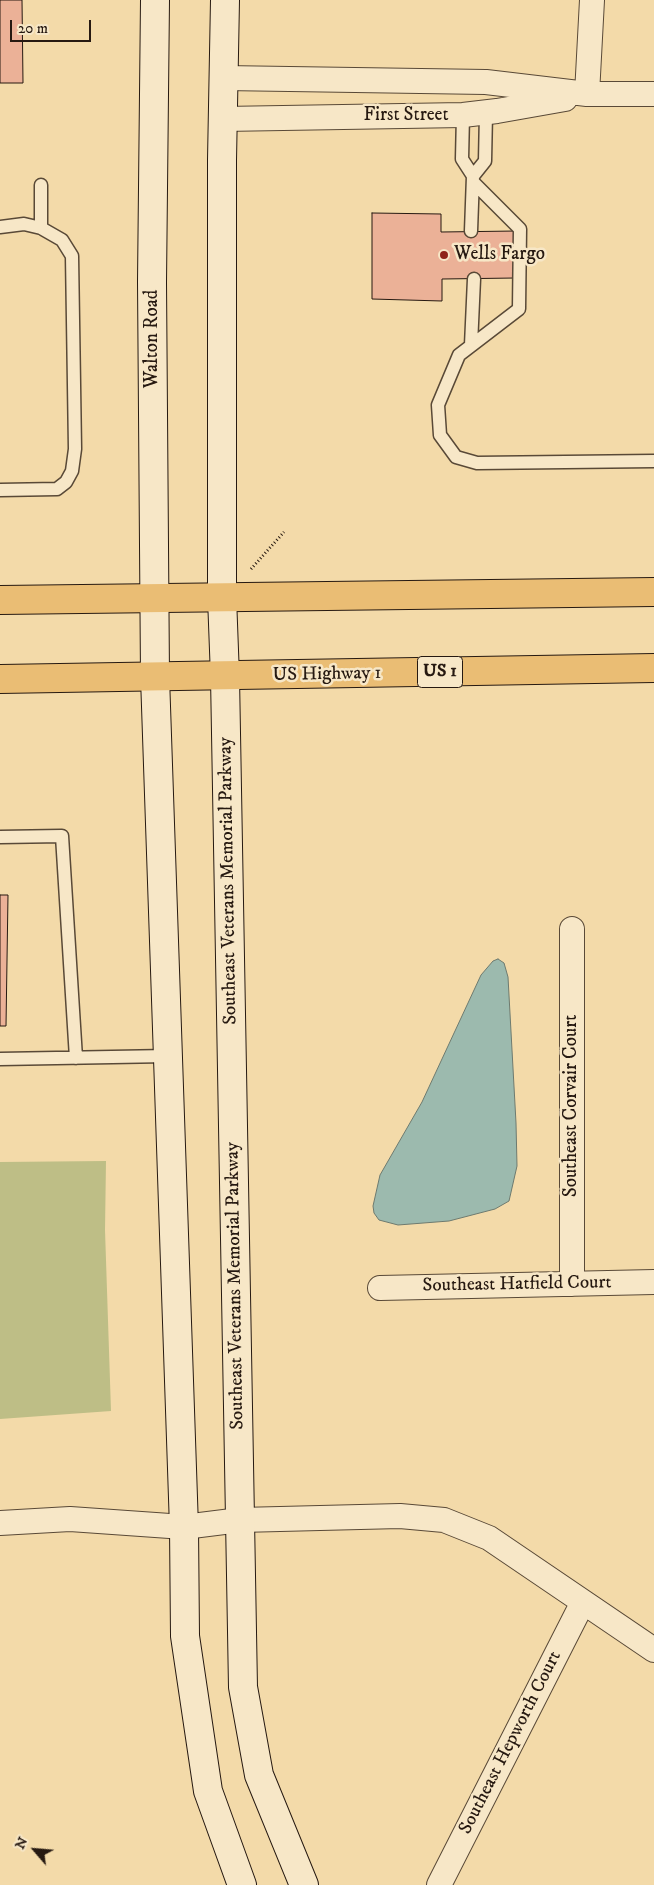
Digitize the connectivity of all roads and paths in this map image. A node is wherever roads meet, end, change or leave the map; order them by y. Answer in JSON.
{"nodes":[{"id":1,"x":155,"y":0,"type":"edge"},
{"id":2,"x":225,"y":0,"type":"edge"},
{"id":3,"x":592,"y":0,"type":"edge"},
{"id":4,"x":224,"y":78,"type":"junction"},
{"id":5,"x":587,"y":94,"type":"junction"},
{"id":6,"x":654,"y":94,"type":"edge"},
{"id":7,"x":486,"y":113,"type":"junction"},
{"id":8,"x":463,"y":115,"type":"junction"},
{"id":9,"x":223,"y":119,"type":"junction"},
{"id":10,"x":473,"y":179,"type":"junction"},
{"id":11,"x":41,"y":185,"type":"dead end"},
{"id":12,"x":0,"y":227,"type":"edge"},
{"id":13,"x":41,"y":228,"type":"junction"},
{"id":14,"x":471,"y":231,"type":"dead end"},
{"id":15,"x":474,"y":279,"type":"dead end"},
{"id":16,"x":471,"y":345,"type":"junction"},
{"id":17,"x":654,"y":461,"type":"edge"},
{"id":18,"x":0,"y":490,"type":"edge"},
{"id":19,"x":284,"y":532,"type":"dead end"},
{"id":20,"x":254,"y":565,"type":"dead end"},
{"id":21,"x":654,"y":592,"type":"edge"},
{"id":22,"x":222,"y":597,"type":"junction"},
{"id":23,"x":154,"y":598,"type":"junction"},
{"id":24,"x":0,"y":600,"type":"edge"},
{"id":25,"x":654,"y":668,"type":"edge"},
{"id":26,"x":155,"y":677,"type":"junction"},
{"id":27,"x":225,"y":677,"type":"junction"},
{"id":28,"x":0,"y":679,"type":"edge"},
{"id":29,"x":0,"y":837,"type":"edge"},
{"id":30,"x":572,"y":929,"type":"dead end"},
{"id":31,"x":168,"y":1056,"type":"junction"},
{"id":32,"x":76,"y":1058,"type":"junction"},
{"id":33,"x":0,"y":1059,"type":"edge"},
{"id":34,"x":654,"y":1282,"type":"edge"},
{"id":35,"x":572,"y":1284,"type":"junction"},
{"id":36,"x":380,"y":1288,"type":"dead end"},
{"id":37,"x":240,"y":1520,"type":"junction"},
{"id":38,"x":0,"y":1523,"type":"edge"},
{"id":39,"x":184,"y":1527,"type":"junction"},
{"id":40,"x":583,"y":1602,"type":"junction"},
{"id":41,"x":654,"y":1650,"type":"edge"},
{"id":42,"x":242,"y":1885,"type":"edge"},
{"id":43,"x":304,"y":1885,"type":"edge"},
{"id":44,"x":439,"y":1885,"type":"edge"}],
"edges":[{"from":1,"to":23,"type":"main road","name":"Walton Road"},
{"from":2,"to":4,"type":"main road"},
{"from":3,"to":5,"type":"street"},
{"from":4,"to":5,"type":"street","name":"First Street"},
{"from":4,"to":9,"type":"main road"},
{"from":5,"to":6,"type":"street","name":"First Street"},
{"from":5,"to":7,"type":"street","name":"First Street"},
{"from":7,"to":8,"type":"street","name":"First Street"},
{"from":7,"to":10,"type":"lane"},
{"from":8,"to":9,"type":"street","name":"First Street"},
{"from":8,"to":10,"type":"lane"},
{"from":9,"to":22,"type":"main road"},
{"from":10,"to":14,"type":"lane"},
{"from":10,"to":16,"type":"lane"},
{"from":11,"to":13,"type":"lane"},
{"from":12,"to":13,"type":"lane"},
{"from":13,"to":18,"type":"lane"},
{"from":15,"to":16,"type":"lane"},
{"from":16,"to":17,"type":"lane"},
{"from":19,"to":20,"type":"path"},
{"from":21,"to":22,"type":"main road"},
{"from":22,"to":23,"type":"main road"},
{"from":22,"to":27,"type":"main road"},
{"from":23,"to":24,"type":"main road"},
{"from":23,"to":26,"type":"main road","name":"Walton Road"},
{"from":25,"to":27,"type":"main road","name":"US Highway 1","number":"US 1"},
{"from":26,"to":27,"type":"main road","name":"US Highway 1","number":"US 1"},
{"from":26,"to":28,"type":"main road","name":"US Highway 1","number":"US 1"},
{"from":26,"to":31,"type":"main road"},
{"from":27,"to":37,"type":"main road","name":"Southeast Veterans Memorial Parkway"},
{"from":29,"to":32,"type":"lane"},
{"from":30,"to":35,"type":"street","name":"Southeast Corvair Court"},
{"from":31,"to":32,"type":"lane"},
{"from":31,"to":39,"type":"main road"},
{"from":32,"to":33,"type":"lane"},
{"from":34,"to":35,"type":"street","name":"Southeast Hatfield Court"},
{"from":35,"to":36,"type":"street","name":"Southeast Hatfield Court"},
{"from":37,"to":39,"type":"street"},
{"from":37,"to":40,"type":"street"},
{"from":37,"to":43,"type":"main road","name":"Southeast Veterans Memorial Parkway"},
{"from":38,"to":39,"type":"street"},
{"from":39,"to":42,"type":"main road"},
{"from":40,"to":41,"type":"street"},
{"from":40,"to":44,"type":"street","name":"Southeast Hepworth Court"}]}
